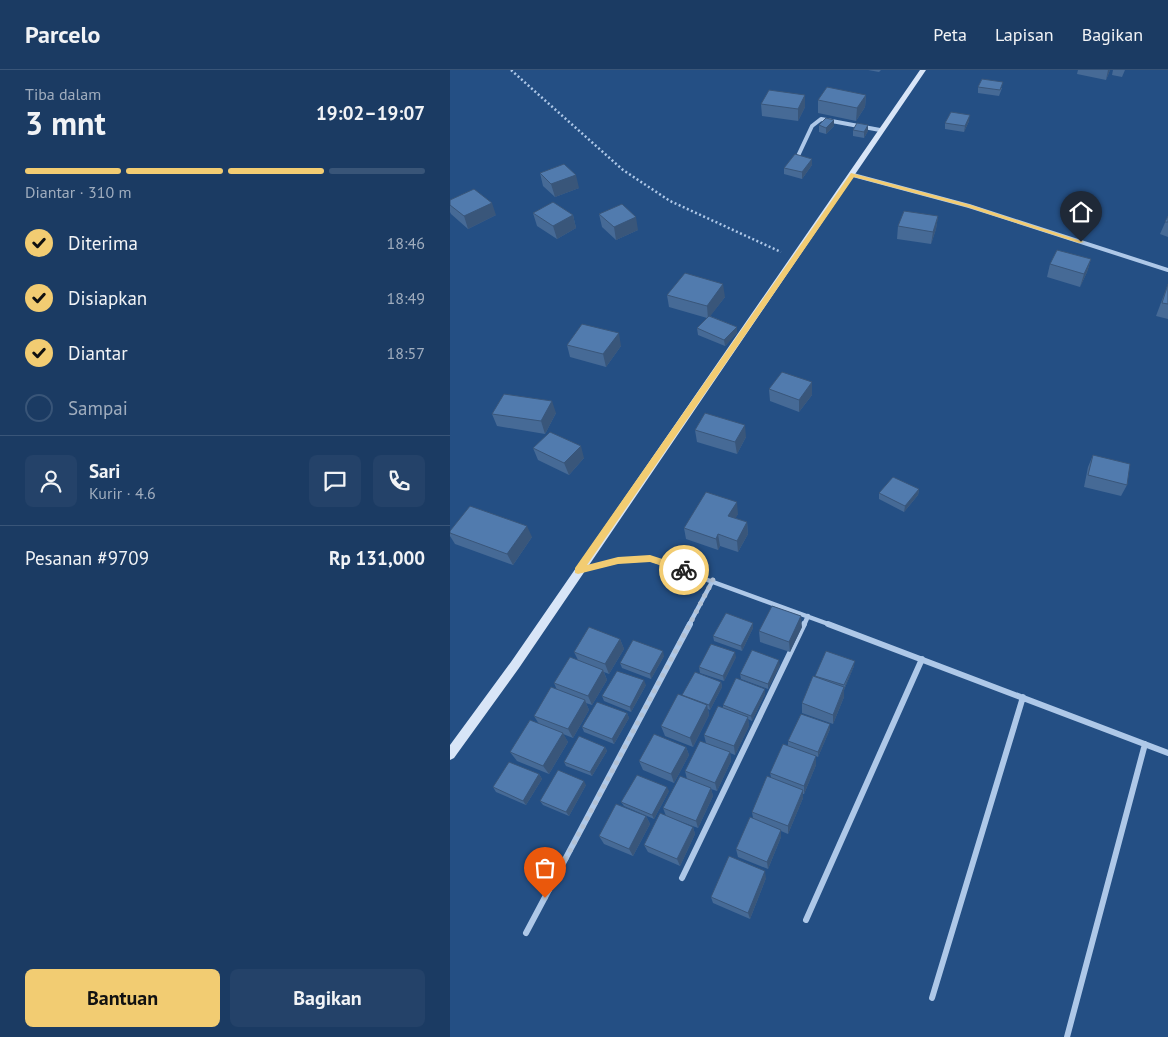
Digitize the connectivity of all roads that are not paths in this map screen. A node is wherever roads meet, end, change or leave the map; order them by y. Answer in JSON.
{"nodes":[{"id":1,"x":923,"y":70,"type":"edge"},
{"id":2,"x":880,"y":130,"type":"junction"},
{"id":3,"x":797,"y":158,"type":"edge"},
{"id":4,"x":853,"y":175,"type":"junction"},
{"id":5,"x":1168,"y":270,"type":"edge"},
{"id":6,"x":578,"y":571,"type":"junction"},
{"id":7,"x":713,"y":580,"type":"junction"},
{"id":8,"x":808,"y":616,"type":"junction"},
{"id":9,"x":922,"y":659,"type":"junction"},
{"id":10,"x":1023,"y":697,"type":"junction"},
{"id":11,"x":1145,"y":744,"type":"junction"},
{"id":12,"x":1168,"y":753,"type":"edge"},
{"id":13,"x":450,"y":754,"type":"edge"},
{"id":14,"x":682,"y":878,"type":"dead end"},
{"id":15,"x":806,"y":920,"type":"dead end"},
{"id":16,"x":526,"y":933,"type":"dead end"},
{"id":17,"x":932,"y":998,"type":"dead end"},
{"id":18,"x":1066,"y":1037,"type":"edge"}],
"edges":[{"from":1,"to":2,"type":"street"},
{"from":2,"to":3,"type":"street"},
{"from":2,"to":4,"type":"street"},
{"from":4,"to":5,"type":"street"},
{"from":4,"to":6,"type":"street"},
{"from":6,"to":7,"type":"street"},
{"from":6,"to":13,"type":"street"},
{"from":7,"to":8,"type":"street"},
{"from":7,"to":16,"type":"street"},
{"from":8,"to":9,"type":"street"},
{"from":8,"to":14,"type":"street"},
{"from":9,"to":10,"type":"street"},
{"from":9,"to":15,"type":"street"},
{"from":10,"to":11,"type":"street"},
{"from":10,"to":17,"type":"street"},
{"from":11,"to":12,"type":"street"},
{"from":11,"to":18,"type":"street"}]}
